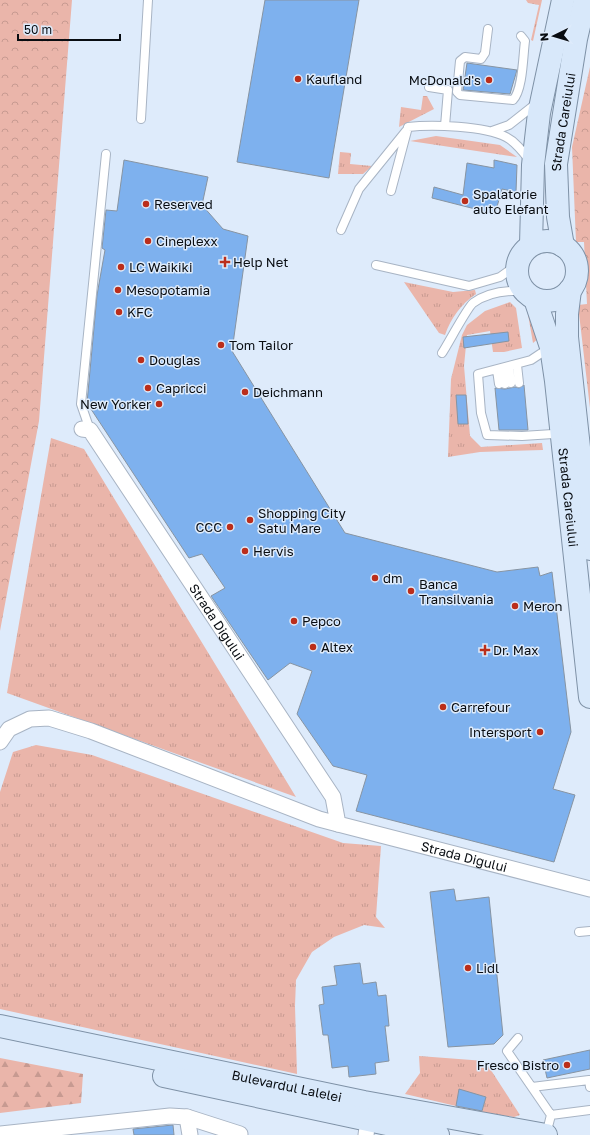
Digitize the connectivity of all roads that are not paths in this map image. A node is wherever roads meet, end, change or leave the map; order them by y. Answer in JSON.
{"nodes":[{"id":1,"x":148,"y":0,"type":"edge"},
{"id":2,"x":563,"y":0,"type":"edge"},
{"id":3,"x":585,"y":0,"type":"edge"},
{"id":4,"x":488,"y":29,"type":"dead end"},
{"id":5,"x":521,"y":36,"type":"dead end"},
{"id":6,"x":429,"y":88,"type":"dead end"},
{"id":7,"x":541,"y":98,"type":"junction"},
{"id":8,"x":142,"y":119,"type":"dead end"},
{"id":9,"x":445,"y":126,"type":"junction"},
{"id":10,"x":408,"y":128,"type":"junction"},
{"id":11,"x":492,"y":132,"type":"junction"},
{"id":12,"x":106,"y":154,"type":"dead end"},
{"id":13,"x":533,"y":165,"type":"junction"},
{"id":14,"x":391,"y":191,"type":"dead end"},
{"id":15,"x":341,"y":230,"type":"dead end"},
{"id":16,"x":531,"y":246,"type":"junction"},
{"id":17,"x":563,"y":246,"type":"junction"},
{"id":18,"x":376,"y":265,"type":"dead end"},
{"id":19,"x":517,"y":265,"type":"junction"},
{"id":20,"x":570,"y":290,"type":"junction"},
{"id":21,"x":530,"y":295,"type":"junction"},
{"id":22,"x":551,"y":346,"type":"junction"},
{"id":23,"x":442,"y":353,"type":"dead end"},
{"id":24,"x":506,"y":367,"type":"junction"},
{"id":25,"x":86,"y":430,"type":"joint"},
{"id":26,"x":562,"y":439,"type":"junction"},
{"id":27,"x":588,"y":503,"type":"edge"},
{"id":28,"x":590,"y":549,"type":"edge"},
{"id":29,"x":590,"y":697,"type":"edge"},
{"id":30,"x":0,"y":742,"type":"edge"},
{"id":31,"x":338,"y":824,"type":"junction"},
{"id":32,"x":590,"y":889,"type":"edge"},
{"id":33,"x":590,"y":931,"type":"edge"},
{"id":34,"x":579,"y":932,"type":"dead end"},
{"id":35,"x":0,"y":1026,"type":"edge"},
{"id":36,"x":518,"y":1038,"type":"dead end"},
{"id":37,"x":27,"y":1039,"type":"junction"},
{"id":38,"x":0,"y":1042,"type":"edge"},
{"id":39,"x":532,"y":1087,"type":"junction"},
{"id":40,"x":590,"y":1087,"type":"edge"},
{"id":41,"x":590,"y":1110,"type":"edge"},
{"id":42,"x":187,"y":1117,"type":"junction"},
{"id":43,"x":367,"y":1127,"type":"edge"},
{"id":44,"x":548,"y":1128,"type":"edge"},
{"id":45,"x":0,"y":1134,"type":"edge"},
{"id":46,"x":240,"y":1134,"type":"dead end"},
{"id":47,"x":190,"y":1135,"type":"edge"},
{"id":48,"x":438,"y":1135,"type":"edge"}],
"edges":[{"from":1,"to":8,"type":"lane"},
{"from":2,"to":7,"type":"main road","name":"Strada Careiului"},
{"from":3,"to":17,"type":"main road","name":"Strada Careiului"},
{"from":4,"to":5,"type":"lane"},
{"from":6,"to":9,"type":"lane"},
{"from":7,"to":11,"type":"lane"},
{"from":7,"to":13,"type":"main road","name":"Strada Careiului"},
{"from":9,"to":10,"type":"lane"},
{"from":9,"to":11,"type":"lane"},
{"from":10,"to":14,"type":"lane"},
{"from":10,"to":15,"type":"lane"},
{"from":11,"to":13,"type":"lane"},
{"from":12,"to":25,"type":"lane"},
{"from":13,"to":16,"type":"main road","name":"Strada Careiului"},
{"from":16,"to":17,"type":"main road"},
{"from":16,"to":19,"type":"main road"},
{"from":17,"to":20,"type":"main road"},
{"from":18,"to":19,"type":"lane"},
{"from":19,"to":21,"type":"main road"},
{"from":20,"to":21,"type":"main road"},
{"from":20,"to":27,"type":"main road","name":"Strada Careiului"},
{"from":21,"to":22,"type":"main road","name":"Strada Careiului"},
{"from":21,"to":23,"type":"lane"},
{"from":22,"to":24,"type":"lane"},
{"from":22,"to":26,"type":"main road","name":"Strada Careiului"},
{"from":24,"to":24,"type":"lane"},
{"from":24,"to":26,"type":"lane"},
{"from":25,"to":31,"type":"street","name":"Strada Digului"},
{"from":26,"to":29,"type":"main road","name":"Strada Careiului"},
{"from":27,"to":28,"type":"main road","name":"Strada Careiului"},
{"from":30,"to":31,"type":"street","name":"Strada Digului"},
{"from":31,"to":32,"type":"street","name":"Strada Digului"},
{"from":33,"to":34,"type":"lane"},
{"from":35,"to":37,"type":"main road"},
{"from":36,"to":39,"type":"lane"},
{"from":37,"to":38,"type":"main road"},
{"from":37,"to":43,"type":"main road","name":"Bulevardul Lalelei"},
{"from":37,"to":44,"type":"main road","name":"Bulevardul Lalelei"},
{"from":39,"to":40,"type":"lane"},
{"from":39,"to":44,"type":"lane"},
{"from":41,"to":44,"type":"lane"},
{"from":42,"to":45,"type":"street"},
{"from":42,"to":46,"type":"street"},
{"from":42,"to":47,"type":"street"},
{"from":43,"to":48,"type":"main road","name":"Bulevardul Lalelei"}]}
